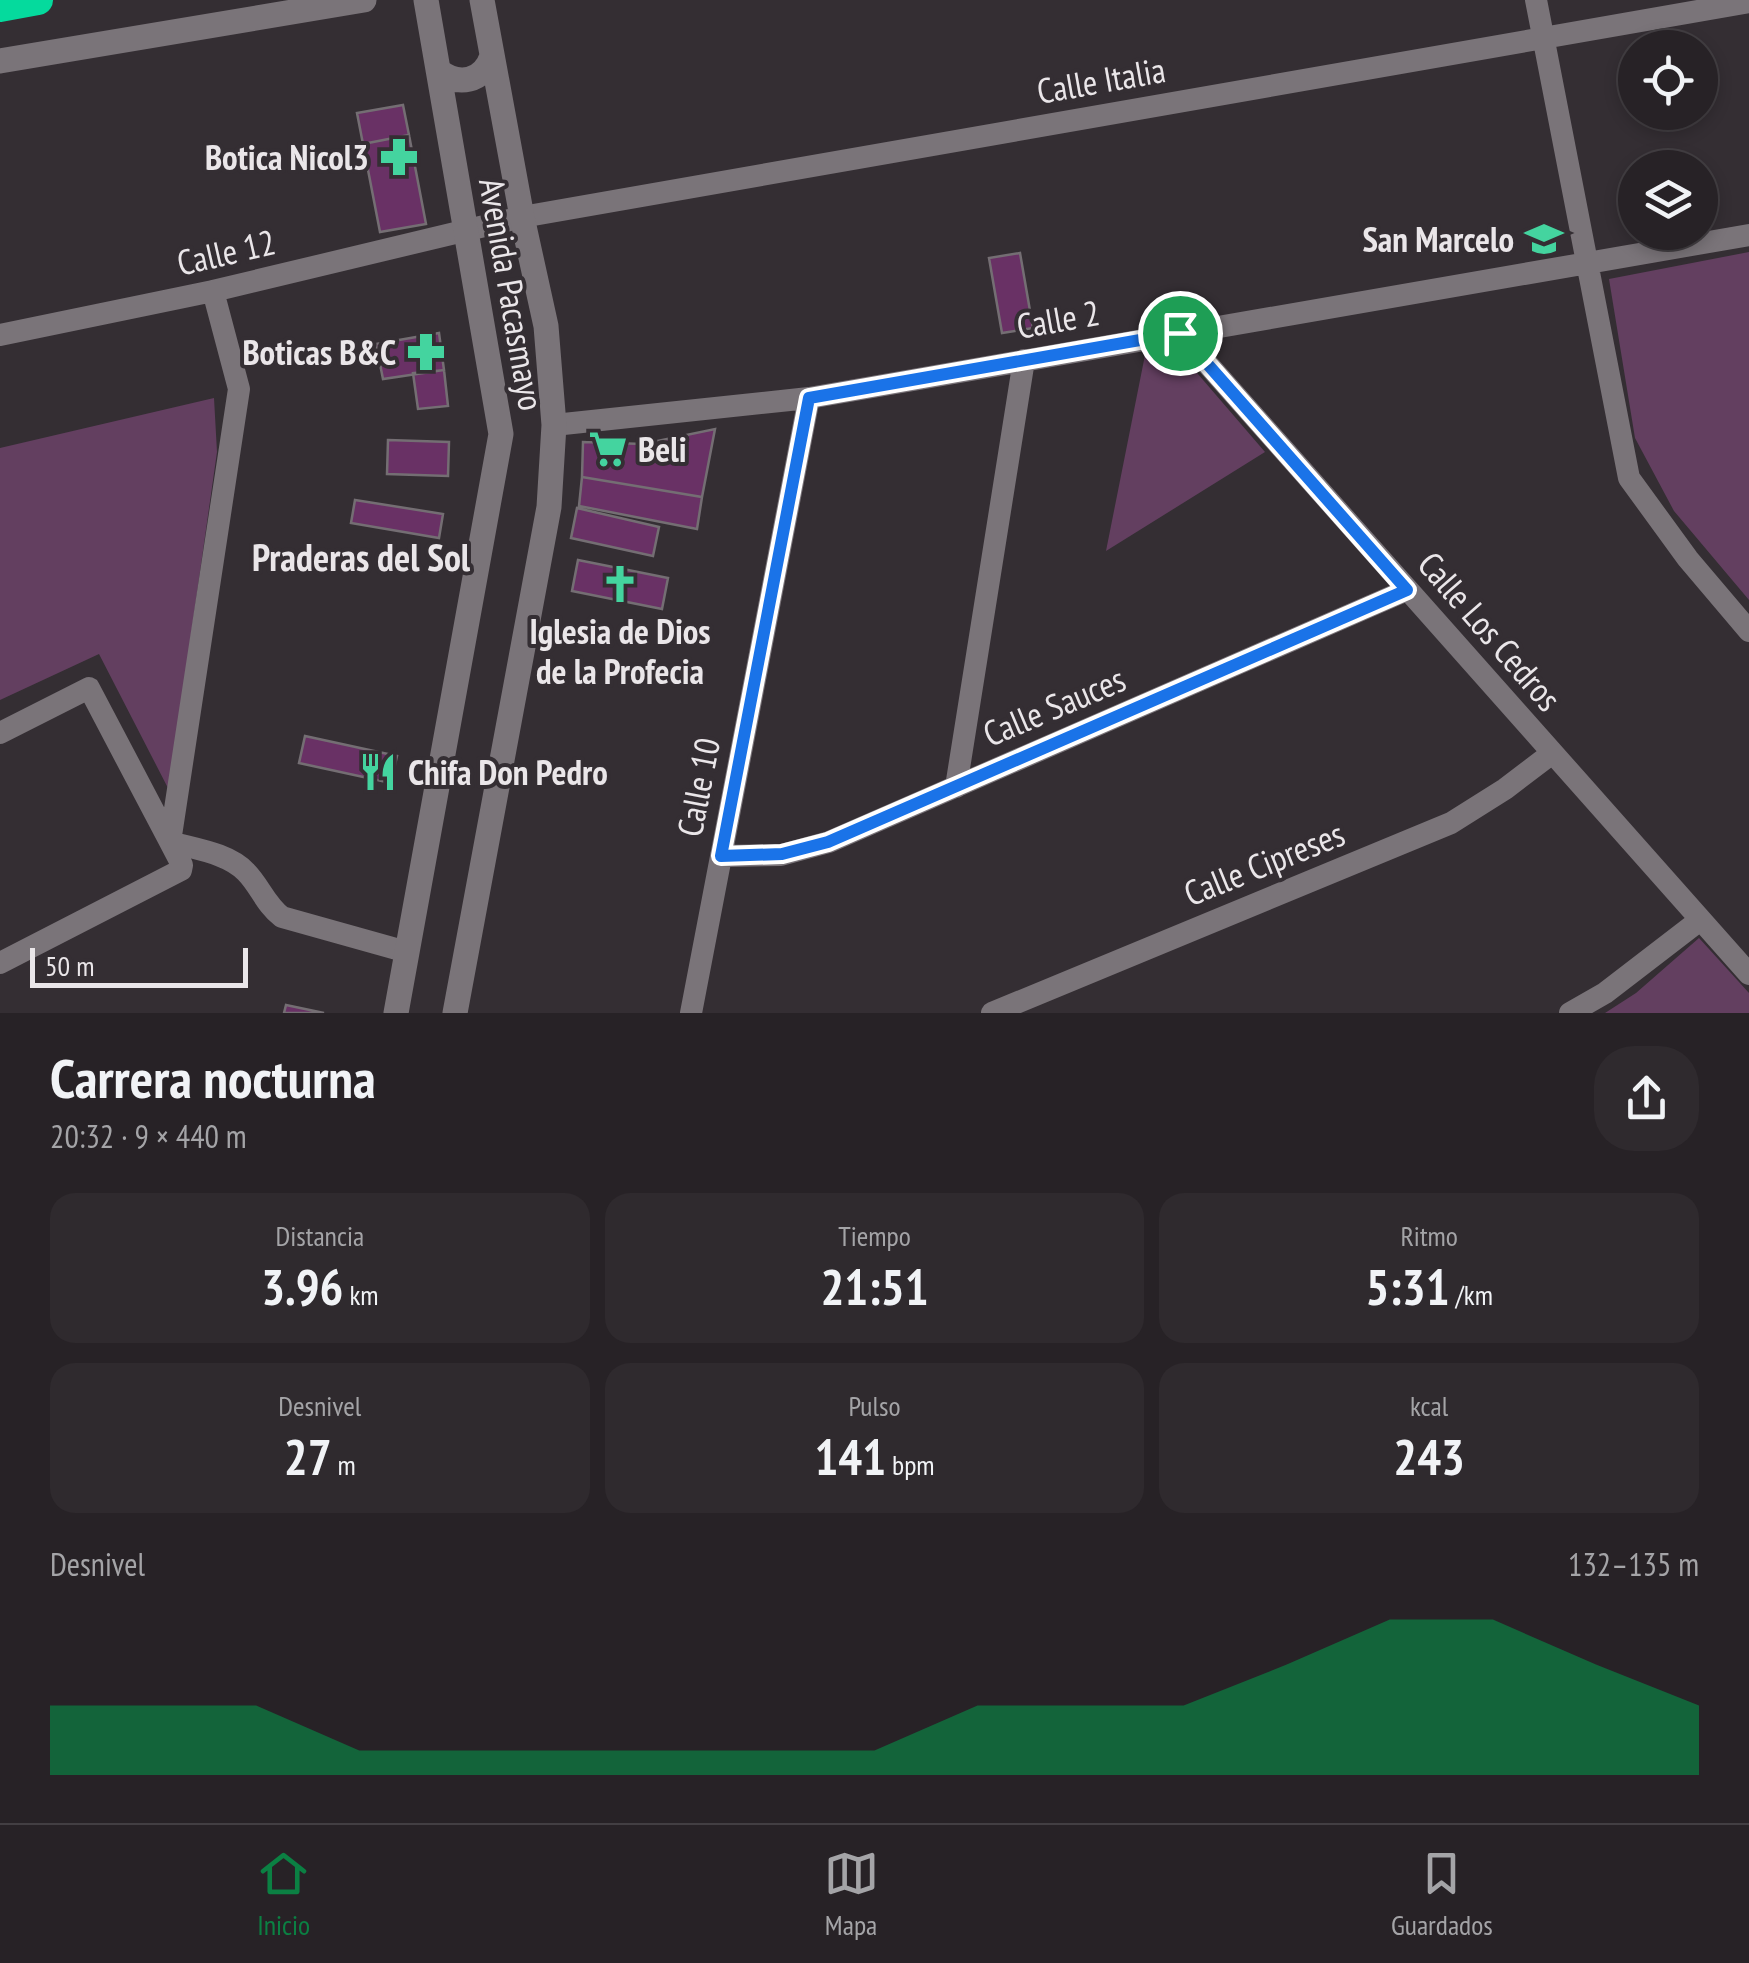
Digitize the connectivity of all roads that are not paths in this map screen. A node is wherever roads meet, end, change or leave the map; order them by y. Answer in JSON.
{"nodes":[{"id":1,"x":38,"y":0,"type":"edge"},
{"id":2,"x":364,"y":0,"type":"edge"},
{"id":3,"x":426,"y":0,"type":"edge"},
{"id":4,"x":482,"y":0,"type":"edge"},
{"id":5,"x":1536,"y":0,"type":"edge"},
{"id":6,"x":1749,"y":2,"type":"edge"},
{"id":7,"x":0,"y":7,"type":"edge"},
{"id":8,"x":1542,"y":40,"type":"junction"},
{"id":9,"x":492,"y":56,"type":"junction"},
{"id":10,"x":0,"y":61,"type":"edge"},
{"id":11,"x":438,"y":70,"type":"junction"},
{"id":12,"x":522,"y":218,"type":"junction"},
{"id":13,"x":466,"y":232,"type":"junction"},
{"id":14,"x":1749,"y":235,"type":"edge"},
{"id":15,"x":1586,"y":263,"type":"junction"},
{"id":16,"x":213,"y":291,"type":"junction"},
{"id":17,"x":1180,"y":333,"type":"junction"},
{"id":18,"x":0,"y":335,"type":"edge"},
{"id":19,"x":1024,"y":360,"type":"junction"},
{"id":20,"x":809,"y":398,"type":"junction"},
{"id":21,"x":554,"y":425,"type":"junction"},
{"id":22,"x":1407,"y":590,"type":"junction"},
{"id":23,"x":1749,"y":631,"type":"edge"},
{"id":24,"x":0,"y":733,"type":"edge"},
{"id":25,"x":1551,"y":754,"type":"junction"},
{"id":26,"x":956,"y":786,"type":"junction"},
{"id":27,"x":170,"y":842,"type":"junction"},
{"id":28,"x":721,"y":856,"type":"junction"},
{"id":29,"x":1700,"y":920,"type":"junction"},
{"id":30,"x":407,"y":952,"type":"junction"},
{"id":31,"x":0,"y":963,"type":"edge"},
{"id":32,"x":1749,"y":974,"type":"edge"},
{"id":33,"x":396,"y":1013,"type":"edge"},
{"id":34,"x":455,"y":1013,"type":"edge"},
{"id":35,"x":691,"y":1013,"type":"edge"},
{"id":36,"x":992,"y":1013,"type":"edge"},
{"id":37,"x":1570,"y":1013,"type":"edge"}],
"edges":[{"from":1,"to":7,"type":"highway"},
{"from":2,"to":10,"type":"main road"},
{"from":3,"to":11,"type":"main road","name":"Avenida Pacasmayo"},
{"from":4,"to":9,"type":"main road","name":"Avenida Pacasmayo"},
{"from":5,"to":8,"type":"street"},
{"from":6,"to":8,"type":"street","name":"Calle Italia"},
{"from":8,"to":12,"type":"street","name":"Calle Italia"},
{"from":8,"to":15,"type":"street"},
{"from":9,"to":11,"type":"main road"},
{"from":9,"to":12,"type":"main road","name":"Avenida Pacasmayo"},
{"from":11,"to":13,"type":"main road","name":"Avenida Pacasmayo"},
{"from":12,"to":13,"type":"street","name":"Calle Italia"},
{"from":12,"to":21,"type":"main road","name":"Avenida Pacasmayo"},
{"from":13,"to":16,"type":"street","name":"Calle 12"},
{"from":13,"to":30,"type":"main road","name":"Avenida Pacasmayo"},
{"from":14,"to":15,"type":"street","name":"Calle 2"},
{"from":15,"to":17,"type":"street","name":"Calle 2"},
{"from":15,"to":23,"type":"street"},
{"from":16,"to":18,"type":"street","name":"Calle 12"},
{"from":16,"to":27,"type":"street"},
{"from":17,"to":19,"type":"street","name":"Calle 2"},
{"from":17,"to":22,"type":"street","name":"Calle Los Cedros"},
{"from":19,"to":20,"type":"street","name":"Calle 2"},
{"from":19,"to":26,"type":"street"},
{"from":20,"to":21,"type":"street","name":"Calle 2"},
{"from":20,"to":28,"type":"street","name":"Calle 10"},
{"from":21,"to":34,"type":"main road","name":"Avenida Pacasmayo"},
{"from":22,"to":25,"type":"street","name":"Calle Los Cedros"},
{"from":22,"to":26,"type":"street","name":"Calle Sauces"},
{"from":24,"to":27,"type":"street"},
{"from":25,"to":29,"type":"street","name":"Calle Los Cedros"},
{"from":25,"to":36,"type":"street","name":"Calle Cipreses"},
{"from":26,"to":28,"type":"street","name":"Calle Sauces"},
{"from":27,"to":30,"type":"street"},
{"from":27,"to":31,"type":"street"},
{"from":28,"to":35,"type":"street","name":"Calle 10"},
{"from":29,"to":32,"type":"street","name":"Calle Los Cedros"},
{"from":29,"to":37,"type":"street"},
{"from":30,"to":33,"type":"main road","name":"Avenida Pacasmayo"}]}
